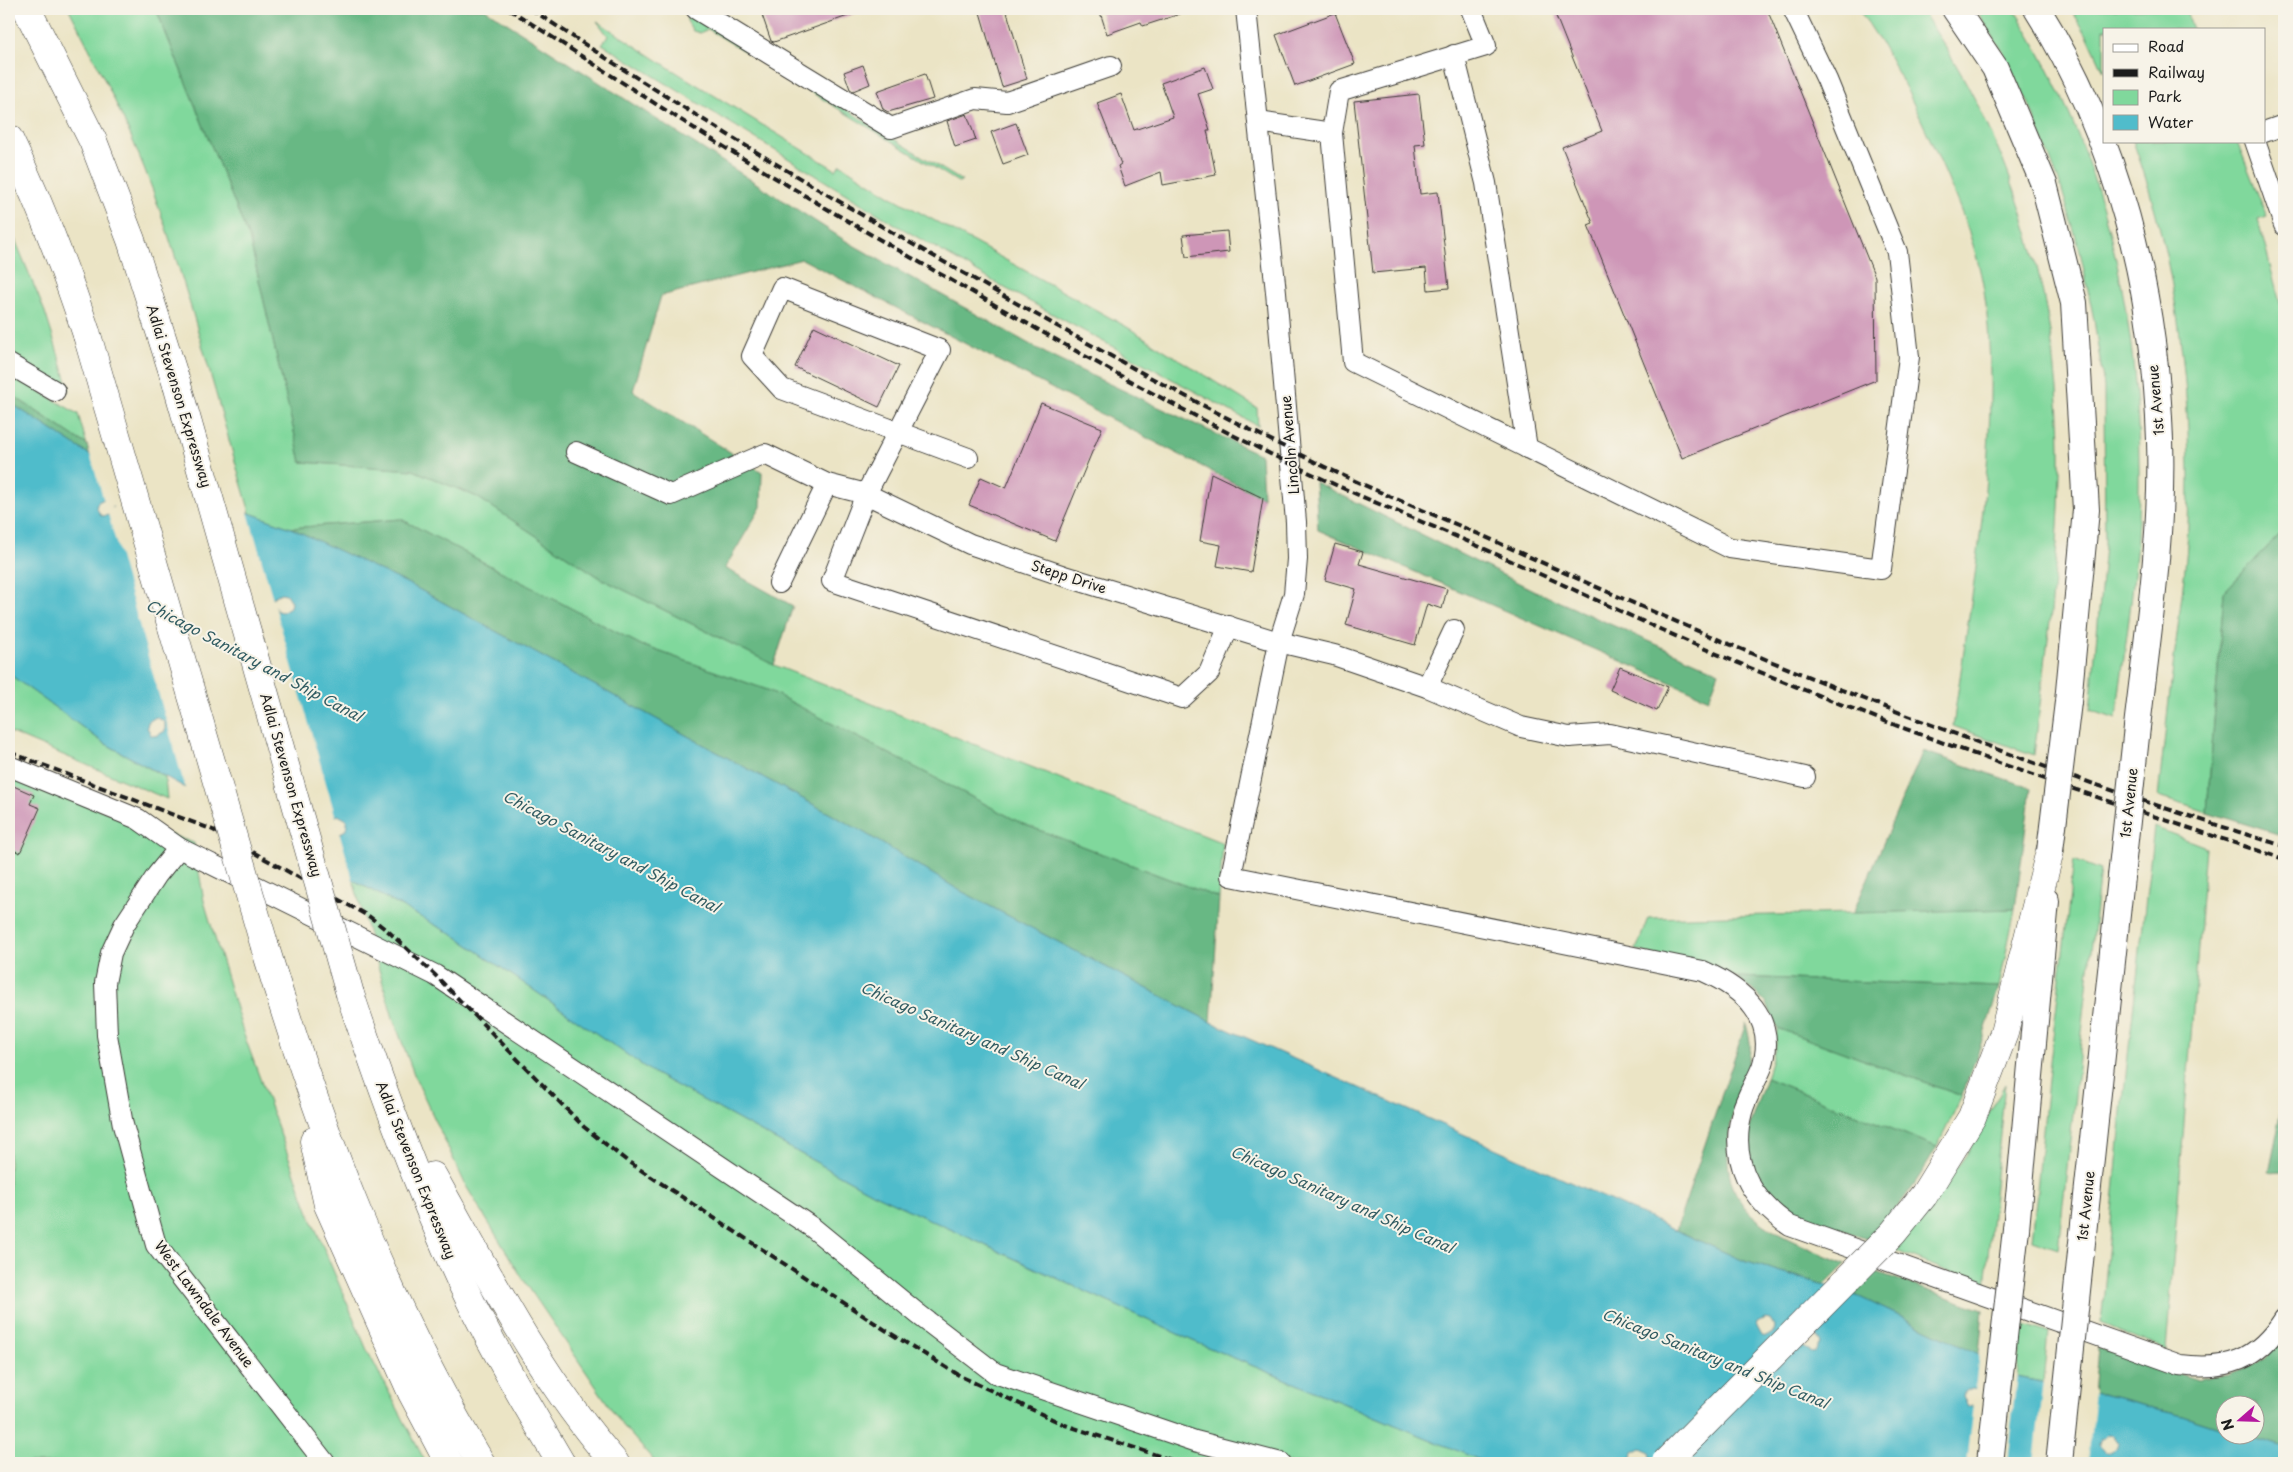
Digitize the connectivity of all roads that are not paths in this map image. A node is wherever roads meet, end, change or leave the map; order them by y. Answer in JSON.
{"nodes":[{"id":1,"x":27,"y":9,"type":"edge"},
{"id":2,"x":696,"y":9,"type":"edge"},
{"id":3,"x":1246,"y":9,"type":"edge"},
{"id":4,"x":1471,"y":9,"type":"edge"},
{"id":5,"x":1793,"y":9,"type":"edge"},
{"id":6,"x":1955,"y":9,"type":"edge"},
{"id":7,"x":2036,"y":9,"type":"edge"},
{"id":8,"x":1454,"y":55,"type":"junction"},
{"id":9,"x":1111,"y":66,"type":"dead end"},
{"id":10,"x":1258,"y":122,"type":"junction"},
{"id":11,"x":2284,"y":124,"type":"edge"},
{"id":12,"x":2266,"y":131,"type":"edge"},
{"id":13,"x":1332,"y":133,"type":"junction"},
{"id":14,"x":9,"y":139,"type":"edge"},
{"id":15,"x":2255,"y":142,"type":"edge"},
{"id":16,"x":2283,"y":219,"type":"edge"},
{"id":17,"x":9,"y":364,"type":"edge"},
{"id":18,"x":55,"y":391,"type":"dead end"},
{"id":19,"x":897,"y":431,"type":"junction"},
{"id":20,"x":1527,"y":448,"type":"junction"},
{"id":21,"x":576,"y":452,"type":"dead end"},
{"id":22,"x":968,"y":458,"type":"dead end"},
{"id":23,"x":827,"y":484,"type":"junction"},
{"id":24,"x":866,"y":494,"type":"junction"},
{"id":25,"x":779,"y":583,"type":"dead end"},
{"id":26,"x":1229,"y":626,"type":"junction"},
{"id":27,"x":1454,"y":630,"type":"dead end"},
{"id":28,"x":1278,"y":642,"type":"junction"},
{"id":29,"x":1427,"y":687,"type":"junction"},
{"id":30,"x":9,"y":766,"type":"edge"},
{"id":31,"x":1805,"y":777,"type":"dead end"},
{"id":32,"x":179,"y":848,"type":"junction"},
{"id":33,"x":2050,"y":851,"type":"junction"},
{"id":34,"x":289,"y":1025,"type":"junction"},
{"id":35,"x":380,"y":1083,"type":"junction"},
{"id":36,"x":2284,"y":1319,"type":"edge"},
{"id":37,"x":2073,"y":1340,"type":"junction"},
{"id":38,"x":325,"y":1463,"type":"edge"},
{"id":39,"x":449,"y":1463,"type":"edge"},
{"id":40,"x":481,"y":1463,"type":"edge"},
{"id":41,"x":561,"y":1463,"type":"edge"},
{"id":42,"x":615,"y":1463,"type":"edge"},
{"id":43,"x":1281,"y":1463,"type":"edge"},
{"id":44,"x":1665,"y":1463,"type":"edge"},
{"id":45,"x":1990,"y":1463,"type":"edge"},
{"id":46,"x":2059,"y":1463,"type":"edge"},
{"id":47,"x":2069,"y":1463,"type":"edge"}],
"edges":[{"from":1,"to":35,"type":"highway","name":"Adlai Stevenson Expressway","bridge":true},
{"from":2,"to":9,"type":"street"},
{"from":3,"to":10,"type":"street","name":"Lincoln Avenue"},
{"from":4,"to":8,"type":"street"},
{"from":5,"to":20,"type":"street"},
{"from":6,"to":33,"type":"main road","bridge":true},
{"from":7,"to":37,"type":"main road","name":"1st Avenue","bridge":true},
{"from":8,"to":13,"type":"street"},
{"from":8,"to":20,"type":"street"},
{"from":10,"to":13,"type":"street"},
{"from":10,"to":28,"type":"street","name":"Lincoln Avenue"},
{"from":11,"to":12,"type":"street"},
{"from":13,"to":20,"type":"street"},
{"from":14,"to":34,"type":"highway","bridge":true},
{"from":15,"to":16,"type":"street"},
{"from":17,"to":18,"type":"street"},
{"from":19,"to":19,"type":"street"},
{"from":19,"to":22,"type":"street"},
{"from":19,"to":24,"type":"street"},
{"from":21,"to":23,"type":"street","name":"Stepp Drive"},
{"from":23,"to":24,"type":"street","name":"Stepp Drive"},
{"from":23,"to":25,"type":"street"},
{"from":24,"to":26,"type":"street","name":"Stepp Drive"},
{"from":24,"to":26,"type":"street"},
{"from":26,"to":28,"type":"street","name":"Stepp Drive"},
{"from":27,"to":29,"type":"street"},
{"from":28,"to":29,"type":"street","name":"Stepp Drive"},
{"from":28,"to":36,"type":"street","name":"Lincoln Avenue"},
{"from":29,"to":31,"type":"street","name":"Stepp Drive"},
{"from":30,"to":32,"type":"street"},
{"from":32,"to":38,"type":"street","name":"West Lawndale Avenue"},
{"from":32,"to":43,"type":"street"},
{"from":33,"to":44,"type":"highway","bridge":true},
{"from":33,"to":45,"type":"main road","bridge":true},
{"from":34,"to":39,"type":"highway"},
{"from":34,"to":40,"type":"highway"},
{"from":35,"to":41,"type":"highway","name":"Adlai Stevenson Expressway"},
{"from":35,"to":42,"type":"highway"},
{"from":37,"to":46,"type":"main road","name":"1st Avenue","bridge":true},
{"from":37,"to":47,"type":"highway","bridge":true}]}
